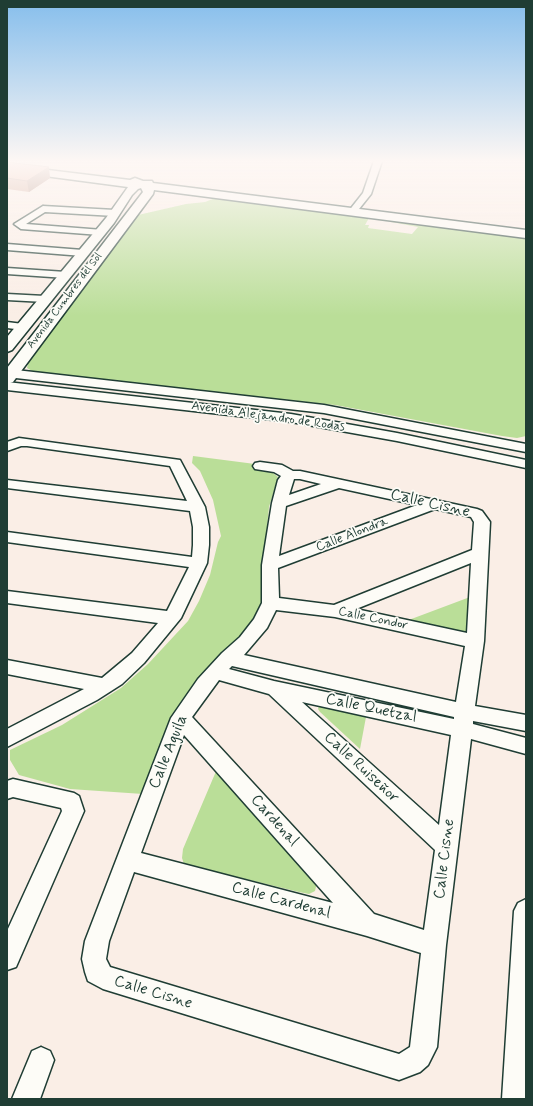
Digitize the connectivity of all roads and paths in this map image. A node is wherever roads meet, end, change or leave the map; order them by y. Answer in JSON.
{"nodes":[{"id":1,"x":37,"y":213,"type":"edge"},
{"id":2,"x":108,"y":213,"type":"edge"},
{"id":3,"x":115,"y":213,"type":"joint"},
{"id":4,"x":134,"y":213,"type":"edge"},
{"id":5,"x":429,"y":213,"type":"edge"},
{"id":6,"x":450,"y":213,"type":"edge"},
{"id":7,"x":526,"y":225,"type":"edge"},
{"id":8,"x":100,"y":232,"type":"junction"},
{"id":9,"x":526,"y":234,"type":"edge"},
{"id":10,"x":7,"y":247,"type":"edge"},
{"id":11,"x":83,"y":253,"type":"junction"},
{"id":12,"x":7,"y":271,"type":"edge"},
{"id":13,"x":66,"y":275,"type":"junction"},
{"id":14,"x":7,"y":296,"type":"edge"},
{"id":15,"x":46,"y":299,"type":"junction"},
{"id":16,"x":7,"y":326,"type":"edge"},
{"id":17,"x":23,"y":327,"type":"junction"},
{"id":18,"x":7,"y":346,"type":"edge"},
{"id":19,"x":8,"y":378,"type":"edge"},
{"id":20,"x":158,"y":389,"type":"junction"},
{"id":21,"x":152,"y":402,"type":"junction"},
{"id":22,"x":295,"y":405,"type":"junction"},
{"id":23,"x":291,"y":418,"type":"junction"},
{"id":24,"x":9,"y":446,"type":"edge"},
{"id":25,"x":526,"y":448,"type":"edge"},
{"id":26,"x":526,"y":464,"type":"edge"},
{"id":27,"x":260,"y":466,"type":"dead end"},
{"id":28,"x":290,"y":475,"type":"junction"},
{"id":29,"x":338,"y":483,"type":"junction"},
{"id":30,"x":7,"y":484,"type":"edge"},
{"id":31,"x":279,"y":503,"type":"junction"},
{"id":32,"x":434,"y":504,"type":"junction"},
{"id":33,"x":197,"y":507,"type":"junction"},
{"id":34,"x":7,"y":537,"type":"edge"},
{"id":35,"x":481,"y":553,"type":"junction"},
{"id":36,"x":199,"y":563,"type":"junction"},
{"id":37,"x":270,"y":565,"type":"junction"},
{"id":38,"x":7,"y":597,"type":"edge"},
{"id":39,"x":271,"y":603,"type":"junction"},
{"id":40,"x":335,"y":611,"type":"junction"},
{"id":41,"x":172,"y":618,"type":"junction"},
{"id":42,"x":475,"y":641,"type":"junction"},
{"id":43,"x":228,"y":658,"type":"junction"},
{"id":44,"x":7,"y":667,"type":"edge"},
{"id":45,"x":215,"y":672,"type":"junction"},
{"id":46,"x":104,"y":686,"type":"junction"},
{"id":47,"x":274,"y":688,"type":"junction"},
{"id":48,"x":181,"y":718,"type":"junction"},
{"id":49,"x":464,"y":720,"type":"junction"},
{"id":50,"x":526,"y":723,"type":"edge"},
{"id":51,"x":7,"y":739,"type":"edge"},
{"id":52,"x":526,"y":746,"type":"edge"},
{"id":53,"x":9,"y":786,"type":"edge"},
{"id":54,"x":447,"y":847,"type":"junction"},
{"id":55,"x":128,"y":860,"type":"junction"},
{"id":56,"x":526,"y":911,"type":"edge"},
{"id":57,"x":367,"y":924,"type":"junction"},
{"id":58,"x":434,"y":945,"type":"junction"},
{"id":59,"x":7,"y":958,"type":"edge"},
{"id":60,"x":97,"y":972,"type":"joint"},
{"id":61,"x":41,"y":1060,"type":"dead end"},
{"id":62,"x":26,"y":1099,"type":"edge"},
{"id":63,"x":516,"y":1099,"type":"edge"}],
"edges":[{"from":1,"to":8,"type":"street"},
{"from":2,"to":3,"type":"street"},
{"from":3,"to":8,"type":"main road","name":"Avenida Cumbres del Sol"},
{"from":4,"to":19,"type":"main road","name":"Avenida Cumbres del Sol"},
{"from":5,"to":9,"type":"main road"},
{"from":6,"to":7,"type":"main road"},
{"from":8,"to":11,"type":"main road","name":"Avenida Cumbres del Sol"},
{"from":10,"to":11,"type":"street"},
{"from":11,"to":13,"type":"main road","name":"Avenida Cumbres del Sol"},
{"from":12,"to":13,"type":"street"},
{"from":13,"to":15,"type":"main road","name":"Avenida Cumbres del Sol"},
{"from":14,"to":15,"type":"street"},
{"from":15,"to":17,"type":"main road","name":"Avenida Cumbres del Sol"},
{"from":16,"to":17,"type":"street"},
{"from":17,"to":18,"type":"main road","name":"Avenida Cumbres del Sol"},
{"from":19,"to":20,"type":"street","name":"Avenida Alejandro de Rodas"},
{"from":19,"to":21,"type":"street","name":"Avenida Alejandro de Rodas"},
{"from":20,"to":21,"type":"street"},
{"from":20,"to":22,"type":"street","name":"Avenida Alejandro de Rodas"},
{"from":21,"to":23,"type":"street","name":"Avenida Alejandro de Rodas"},
{"from":22,"to":23,"type":"street"},
{"from":22,"to":25,"type":"street","name":"Avenida Alejandro de Rodas"},
{"from":23,"to":26,"type":"street","name":"Avenida Alejandro de Rodas"},
{"from":24,"to":33,"type":"street"},
{"from":27,"to":28,"type":"street","name":"Calle Cisne"},
{"from":28,"to":29,"type":"street","name":"Calle Cisne"},
{"from":28,"to":31,"type":"street","name":"Calle Aguila"},
{"from":29,"to":31,"type":"street"},
{"from":29,"to":32,"type":"street","name":"Calle Cisne"},
{"from":30,"to":33,"type":"street"},
{"from":31,"to":37,"type":"street","name":"Calle Aguila"},
{"from":32,"to":35,"type":"street","name":"Calle Cisne"},
{"from":32,"to":37,"type":"street","name":"Calle Alondra"},
{"from":33,"to":36,"type":"street"},
{"from":34,"to":36,"type":"street"},
{"from":35,"to":40,"type":"street"},
{"from":35,"to":42,"type":"street","name":"Calle Cisne"},
{"from":36,"to":41,"type":"street"},
{"from":37,"to":39,"type":"street","name":"Calle Aguila"},
{"from":38,"to":41,"type":"street"},
{"from":39,"to":40,"type":"street","name":"Calle Condor"},
{"from":39,"to":43,"type":"street","name":"Calle Aguila"},
{"from":40,"to":42,"type":"street","name":"Calle Condor"},
{"from":41,"to":46,"type":"street"},
{"from":42,"to":49,"type":"street","name":"Calle Cisne"},
{"from":43,"to":45,"type":"street","name":"Calle Aguila"},
{"from":43,"to":49,"type":"street","name":"Calle Quetzal"},
{"from":44,"to":46,"type":"street"},
{"from":45,"to":47,"type":"street","name":"Calle Quetzal"},
{"from":45,"to":48,"type":"street","name":"Calle Aguila"},
{"from":46,"to":51,"type":"street"},
{"from":47,"to":49,"type":"street","name":"Calle Quetzal"},
{"from":47,"to":54,"type":"street","name":"Calle Ruiseñor"},
{"from":48,"to":55,"type":"street","name":"Calle Aguila"},
{"from":48,"to":57,"type":"street","name":"Cardenal"},
{"from":49,"to":50,"type":"street","name":"Calle Quetzal"},
{"from":49,"to":52,"type":"street","name":"Calle Quetzal"},
{"from":49,"to":54,"type":"street","name":"Calle Cisne"},
{"from":53,"to":59,"type":"street"},
{"from":54,"to":58,"type":"street","name":"Calle Cisne"},
{"from":55,"to":57,"type":"street","name":"Calle Cardenal"},
{"from":55,"to":60,"type":"street","name":"Calle Aguila"},
{"from":56,"to":63,"type":"street"},
{"from":57,"to":58,"type":"street","name":"Calle Cardenal"},
{"from":58,"to":60,"type":"street","name":"Calle Cisne"},
{"from":61,"to":62,"type":"street"}]}
